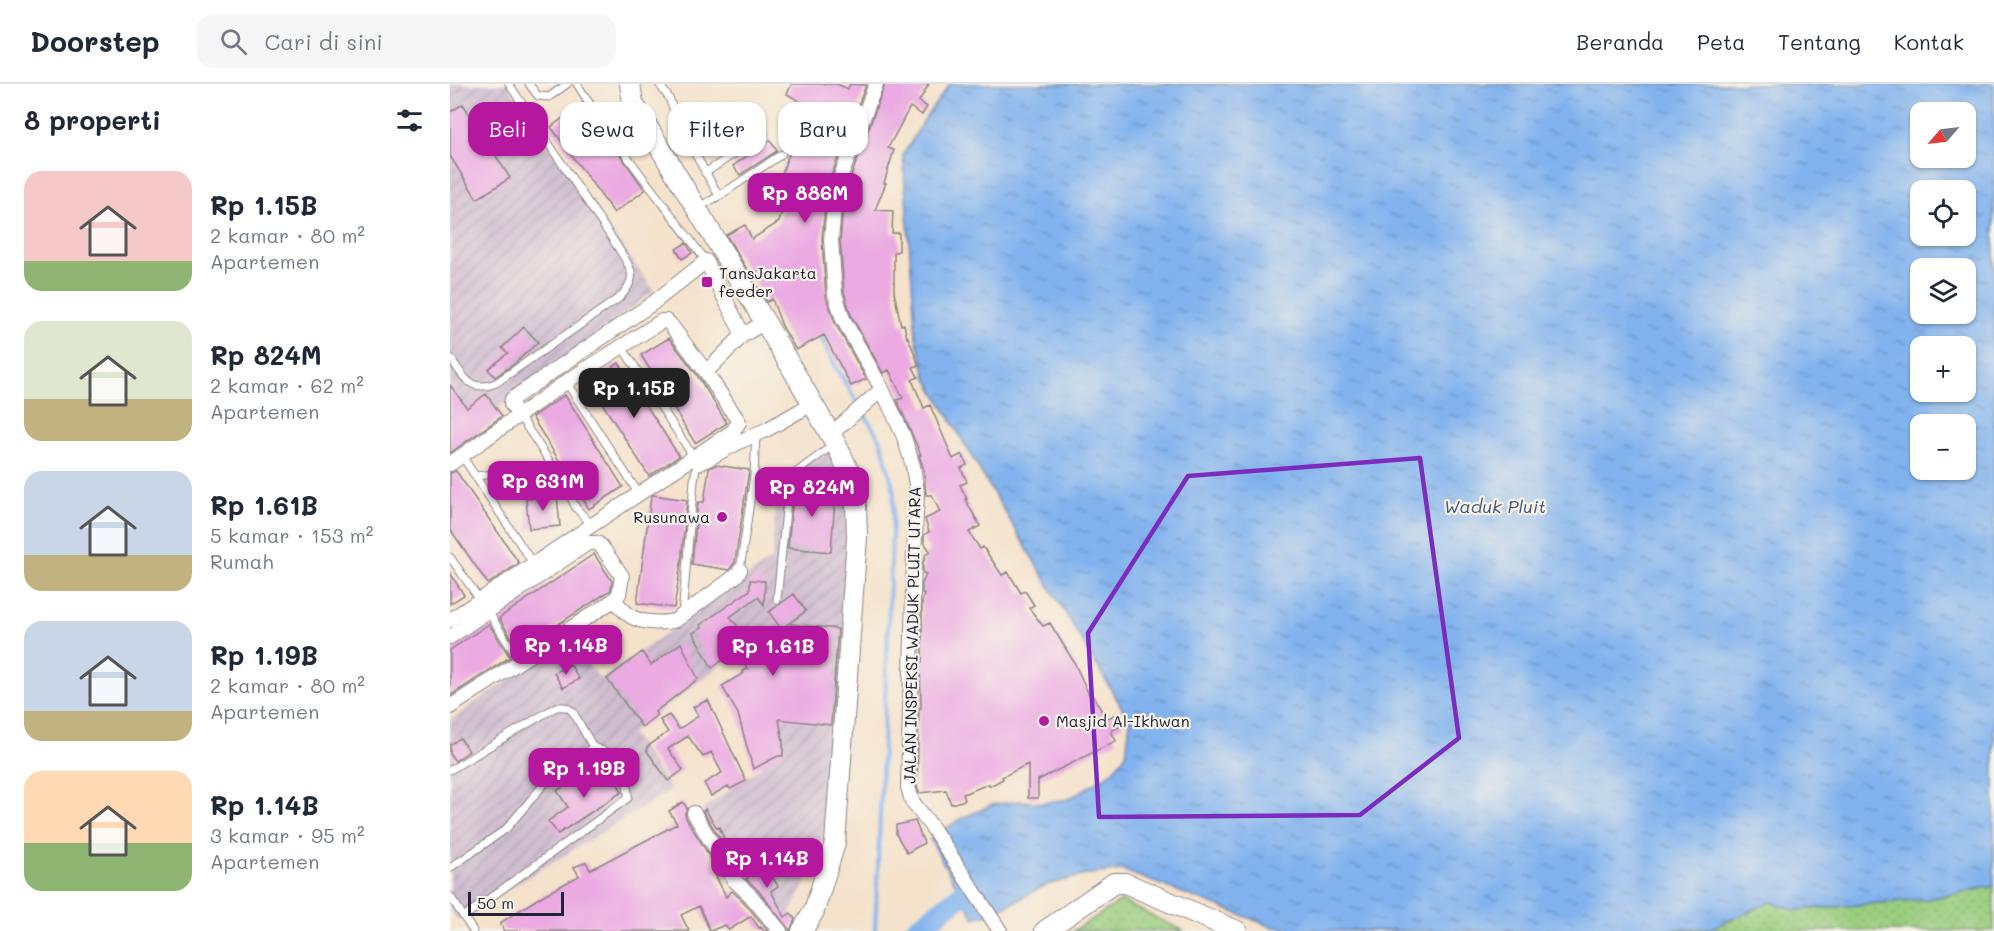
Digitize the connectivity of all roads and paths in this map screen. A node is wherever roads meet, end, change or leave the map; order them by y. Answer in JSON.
{"nodes":[{"id":1,"x":509,"y":84,"type":"edge"},
{"id":2,"x":529,"y":84,"type":"edge"},
{"id":3,"x":567,"y":84,"type":"edge"},
{"id":4,"x":577,"y":84,"type":"edge"},
{"id":5,"x":630,"y":84,"type":"edge"},
{"id":6,"x":659,"y":84,"type":"edge"},
{"id":7,"x":876,"y":84,"type":"edge"},
{"id":8,"x":731,"y":156,"type":"edge"},
{"id":9,"x":779,"y":156,"type":"edge"},
{"id":10,"x":705,"y":173,"type":"junction"},
{"id":11,"x":719,"y":196,"type":"junction"},
{"id":12,"x":696,"y":209,"type":"junction"},
{"id":13,"x":706,"y":261,"type":"junction"},
{"id":14,"x":762,"y":324,"type":"junction"},
{"id":15,"x":743,"y":335,"type":"junction"},
{"id":16,"x":622,"y":347,"type":"junction"},
{"id":17,"x":450,"y":358,"type":"edge"},
{"id":18,"x":706,"y":372,"type":"junction"},
{"id":19,"x":566,"y":382,"type":"junction"},
{"id":20,"x":876,"y":393,"type":"junction"},
{"id":21,"x":812,"y":404,"type":"junction"},
{"id":22,"x":519,"y":415,"type":"junction"},
{"id":23,"x":836,"y":434,"type":"junction"},
{"id":24,"x":756,"y":435,"type":"junction"},
{"id":25,"x":462,"y":456,"type":"junction"},
{"id":26,"x":696,"y":460,"type":"junction"},
{"id":27,"x":450,"y":464,"type":"edge"},
{"id":28,"x":553,"y":468,"type":"junction"},
{"id":29,"x":475,"y":476,"type":"junction"},
{"id":30,"x":639,"y":494,"type":"junction"},
{"id":31,"x":592,"y":526,"type":"junction"},
{"id":32,"x":450,"y":557,"type":"edge"},
{"id":33,"x":534,"y":565,"type":"junction"},
{"id":34,"x":740,"y":570,"type":"joint"},
{"id":35,"x":614,"y":600,"type":"junction"},
{"id":36,"x":777,"y":600,"type":"dead end"},
{"id":37,"x":483,"y":605,"type":"junction"},
{"id":38,"x":682,"y":616,"type":"junction"},
{"id":39,"x":450,"y":620,"type":"edge"},
{"id":40,"x":450,"y":636,"type":"edge"},
{"id":41,"x":520,"y":662,"type":"junction"},
{"id":42,"x":450,"y":707,"type":"edge"},
{"id":43,"x":593,"y":747,"type":"junction"},
{"id":44,"x":450,"y":770,"type":"edge"},
{"id":45,"x":694,"y":813,"type":"dead end"},
{"id":46,"x":450,"y":868,"type":"edge"},
{"id":47,"x":450,"y":896,"type":"edge"},
{"id":48,"x":465,"y":916,"type":"junction"},
{"id":49,"x":997,"y":927,"type":"edge"},
{"id":50,"x":473,"y":931,"type":"edge"},
{"id":51,"x":780,"y":931,"type":"edge"},
{"id":52,"x":802,"y":931,"type":"edge"},
{"id":53,"x":1045,"y":931,"type":"edge"},
{"id":54,"x":1238,"y":931,"type":"edge"}],
"edges":[{"from":1,"to":17,"type":"lane"},
{"from":2,"to":3,"type":"lane"},
{"from":4,"to":13,"type":"lane"},
{"from":5,"to":12,"type":"street"},
{"from":6,"to":10,"type":"lane"},
{"from":7,"to":20,"type":"street","name":"JALAN INSPEKSI WADUK PLUIT UTARA"},
{"from":8,"to":10,"type":"lane"},
{"from":9,"to":11,"type":"lane"},
{"from":10,"to":11,"type":"lane"},
{"from":11,"to":12,"type":"lane"},
{"from":12,"to":14,"type":"street"},
{"from":13,"to":15,"type":"street"},
{"from":13,"to":22,"type":"street"},
{"from":14,"to":15,"type":"street"},
{"from":14,"to":21,"type":"street"},
{"from":15,"to":18,"type":"street"},
{"from":16,"to":18,"type":"street"},
{"from":16,"to":19,"type":"street"},
{"from":16,"to":26,"type":"lane"},
{"from":18,"to":26,"type":"street"},
{"from":19,"to":22,"type":"street"},
{"from":19,"to":30,"type":"lane"},
{"from":20,"to":23,"type":"street"},
{"from":20,"to":49,"type":"street","name":"JALAN INSPEKSI WADUK PLUIT UTARA"},
{"from":21,"to":23,"type":"street"},
{"from":21,"to":24,"type":"street"},
{"from":22,"to":25,"type":"street"},
{"from":22,"to":28,"type":"lane"},
{"from":23,"to":36,"type":"lane"},
{"from":23,"to":52,"type":"street"},
{"from":24,"to":26,"type":"street"},
{"from":24,"to":34,"type":"lane"},
{"from":25,"to":27,"type":"street"},
{"from":25,"to":29,"type":"lane"},
{"from":26,"to":30,"type":"street"},
{"from":26,"to":38,"type":"lane"},
{"from":28,"to":29,"type":"lane"},
{"from":28,"to":31,"type":"lane"},
{"from":29,"to":33,"type":"lane"},
{"from":30,"to":31,"type":"street"},
{"from":31,"to":33,"type":"street"},
{"from":32,"to":37,"type":"lane"},
{"from":33,"to":37,"type":"street"},
{"from":34,"to":38,"type":"street"},
{"from":35,"to":37,"type":"street"},
{"from":35,"to":38,"type":"street"},
{"from":35,"to":41,"type":"street"},
{"from":37,"to":39,"type":"street"},
{"from":37,"to":40,"type":"street"},
{"from":37,"to":41,"type":"lane"},
{"from":41,"to":42,"type":"street"},
{"from":43,"to":44,"type":"lane"},
{"from":43,"to":46,"type":"lane"},
{"from":43,"to":48,"type":"lane"},
{"from":45,"to":51,"type":"street"},
{"from":47,"to":48,"type":"lane"},
{"from":48,"to":50,"type":"lane"},
{"from":53,"to":54,"type":"street"}]}
